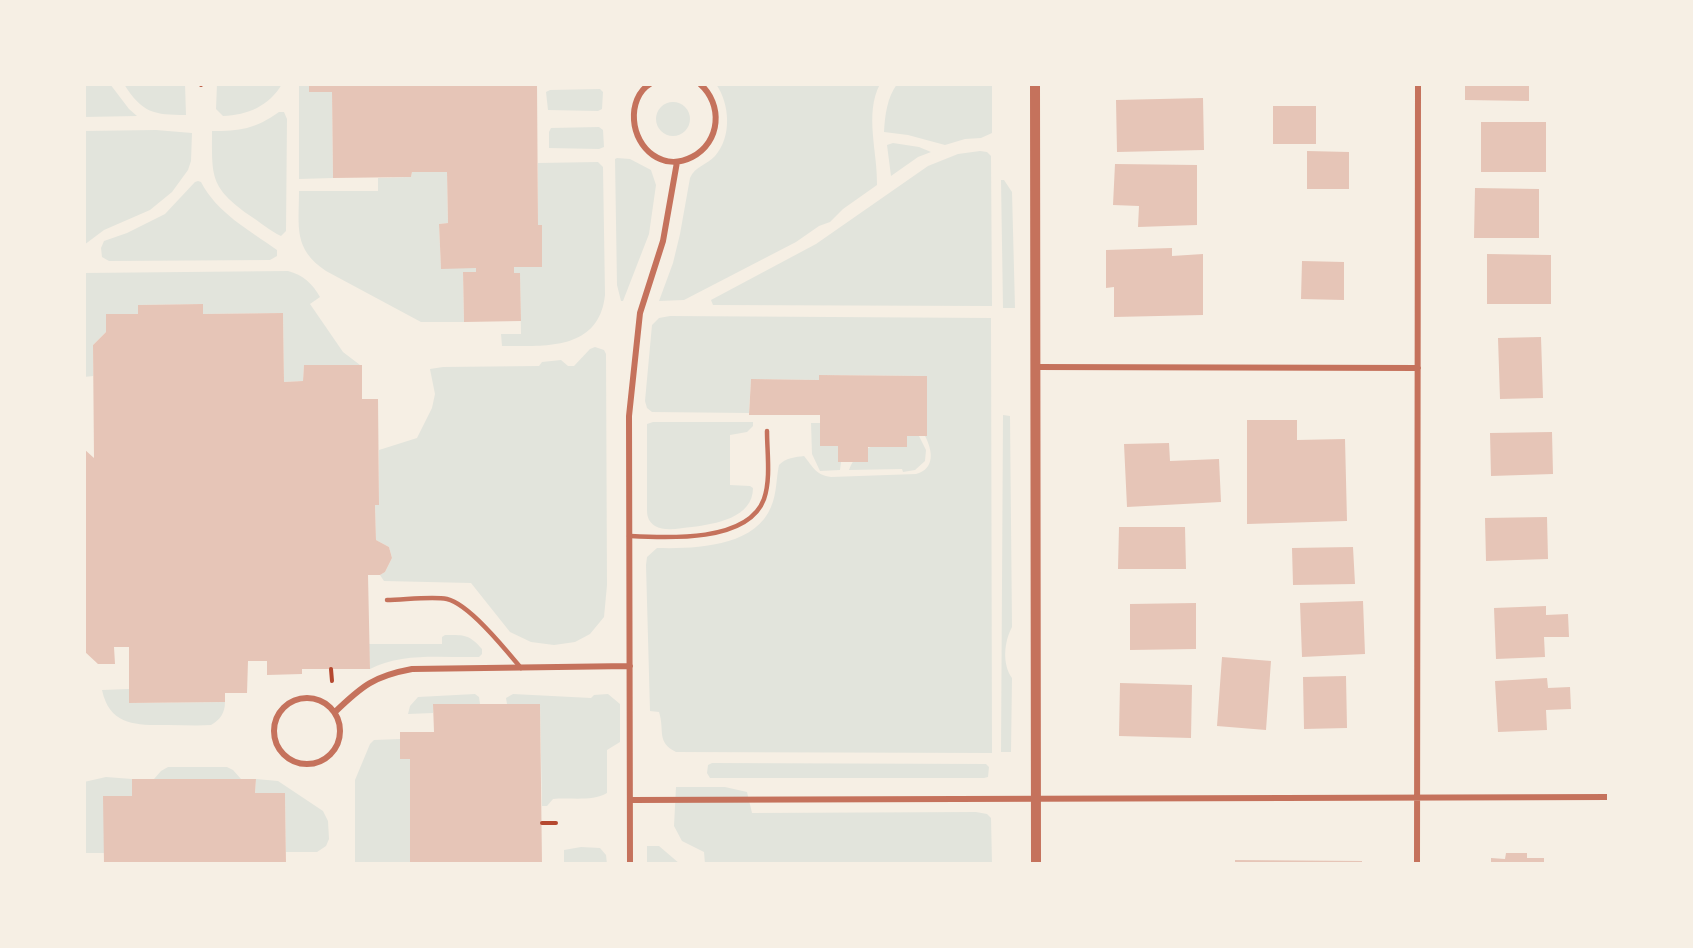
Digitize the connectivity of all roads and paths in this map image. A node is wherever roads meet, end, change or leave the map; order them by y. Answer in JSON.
{"nodes":[{"id":1,"x":650,"y":84,"type":"edge"},
{"id":2,"x":700,"y":84,"type":"edge"},
{"id":3,"x":1035,"y":84,"type":"edge"},
{"id":4,"x":1418,"y":84,"type":"edge"},
{"id":5,"x":677,"y":162,"type":"junction"},
{"id":6,"x":1036,"y":367,"type":"junction"},
{"id":7,"x":1418,"y":368,"type":"junction"},
{"id":8,"x":767,"y":431,"type":"dead end"},
{"id":9,"x":629,"y":536,"type":"junction"},
{"id":10,"x":387,"y":600,"type":"dead end"},
{"id":11,"x":630,"y":666,"type":"junction"},
{"id":12,"x":521,"y":668,"type":"junction"},
{"id":13,"x":331,"y":669,"type":"dead end"},
{"id":14,"x":332,"y":681,"type":"dead end"},
{"id":15,"x":335,"y":712,"type":"junction"},
{"id":16,"x":1609,"y":797,"type":"edge"},
{"id":17,"x":1418,"y":798,"type":"junction"},
{"id":18,"x":1037,"y":799,"type":"junction"},
{"id":19,"x":631,"y":800,"type":"junction"},
{"id":20,"x":542,"y":823,"type":"dead end"},
{"id":21,"x":556,"y":823,"type":"dead end"},
{"id":22,"x":630,"y":864,"type":"edge"},
{"id":23,"x":1036,"y":864,"type":"edge"},
{"id":24,"x":1418,"y":864,"type":"edge"}],
"edges":[{"from":1,"to":5,"type":"street"},
{"from":2,"to":5,"type":"street"},
{"from":3,"to":6,"type":"street"},
{"from":4,"to":7,"type":"street"},
{"from":5,"to":9,"type":"street"},
{"from":6,"to":7,"type":"street"},
{"from":6,"to":18,"type":"street"},
{"from":7,"to":17,"type":"street"},
{"from":8,"to":9,"type":"lane"},
{"from":9,"to":11,"type":"street"},
{"from":10,"to":12,"type":"lane"},
{"from":11,"to":12,"type":"street"},
{"from":11,"to":19,"type":"street"},
{"from":12,"to":15,"type":"street"},
{"from":13,"to":14,"type":"path"},
{"from":15,"to":15,"type":"street"},
{"from":16,"to":17,"type":"street"},
{"from":17,"to":18,"type":"street"},
{"from":17,"to":24,"type":"street"},
{"from":18,"to":19,"type":"street"},
{"from":18,"to":23,"type":"street"},
{"from":19,"to":22,"type":"street"},
{"from":20,"to":21,"type":"path"}]}
